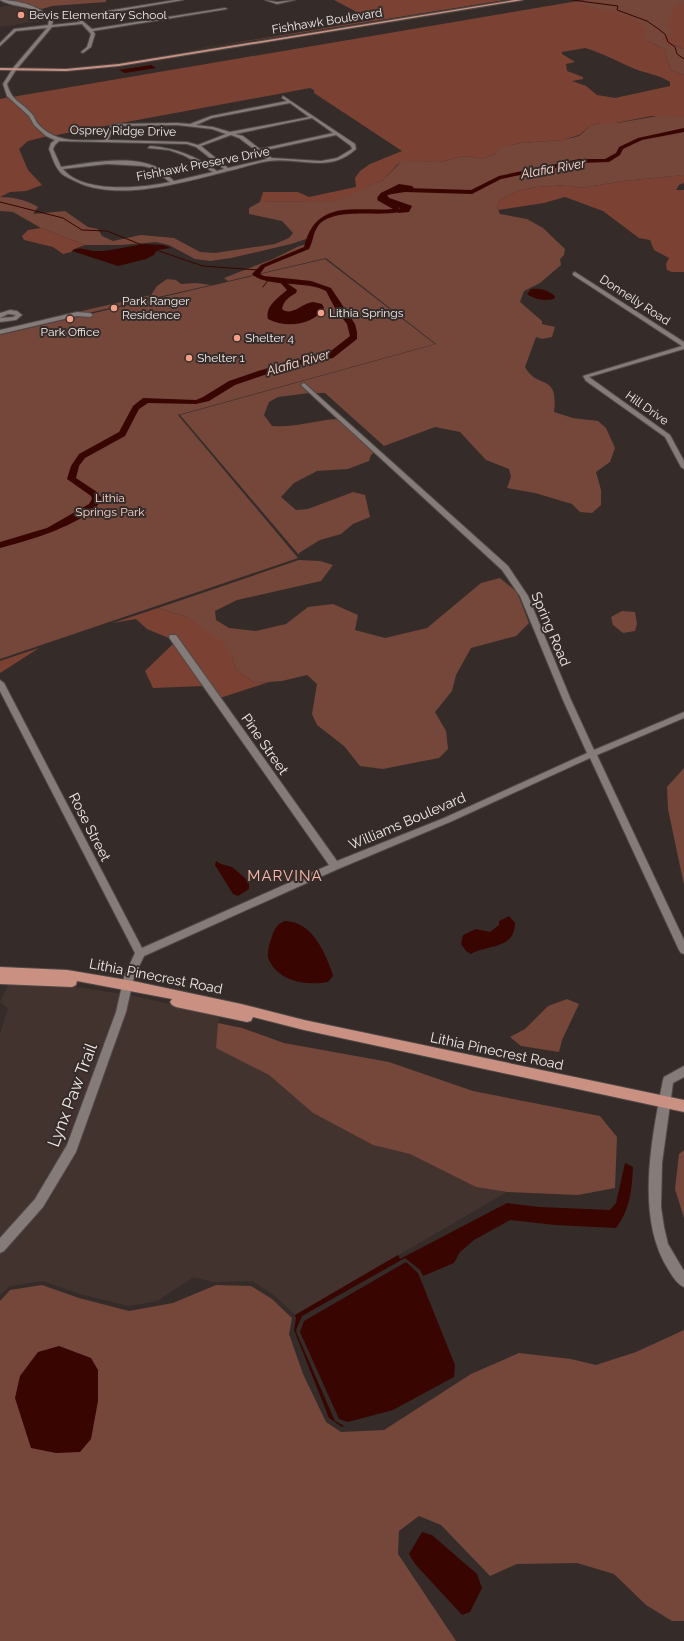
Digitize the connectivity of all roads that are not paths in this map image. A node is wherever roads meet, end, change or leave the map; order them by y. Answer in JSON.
{"nodes":[{"id":1,"x":1,"y":0,"type":"edge"},
{"id":2,"x":9,"y":0,"type":"edge"},
{"id":3,"x":181,"y":0,"type":"edge"},
{"id":4,"x":267,"y":0,"type":"edge"},
{"id":5,"x":293,"y":0,"type":"edge"},
{"id":6,"x":520,"y":0,"type":"edge"},
{"id":7,"x":225,"y":9,"type":"dead end"},
{"id":8,"x":83,"y":23,"type":"junction"},
{"id":9,"x":50,"y":27,"type":"junction"},
{"id":10,"x":56,"y":27,"type":"junction"},
{"id":11,"x":91,"y":30,"type":"junction"},
{"id":12,"x":0,"y":45,"type":"edge"},
{"id":13,"x":35,"y":52,"type":"dead end"},
{"id":14,"x":83,"y":52,"type":"dead end"},
{"id":15,"x":28,"y":63,"type":"dead end"},
{"id":16,"x":0,"y":68,"type":"edge"},
{"id":17,"x":15,"y":69,"type":"junction"},
{"id":18,"x":22,"y":69,"type":"junction"},
{"id":19,"x":5,"y":87,"type":"junction"},
{"id":20,"x":283,"y":97,"type":"dead end"},
{"id":21,"x":292,"y":102,"type":"junction"},
{"id":22,"x":314,"y":116,"type":"junction"},
{"id":23,"x":192,"y":125,"type":"junction"},
{"id":24,"x":232,"y":133,"type":"junction"},
{"id":25,"x":336,"y":134,"type":"junction"},
{"id":26,"x":58,"y":140,"type":"junction"},
{"id":27,"x":106,"y":141,"type":"junction"},
{"id":28,"x":175,"y":142,"type":"junction"},
{"id":29,"x":52,"y":146,"type":"junction"},
{"id":30,"x":198,"y":146,"type":"junction"},
{"id":31,"x":167,"y":148,"type":"junction"},
{"id":32,"x":257,"y":151,"type":"junction"},
{"id":33,"x":271,"y":160,"type":"junction"},
{"id":34,"x":60,"y":168,"type":"junction"},
{"id":35,"x":228,"y":170,"type":"junction"},
{"id":36,"x":216,"y":172,"type":"junction"},
{"id":37,"x":173,"y":182,"type":"junction"},
{"id":38,"x":575,"y":274,"type":"dead end"},
{"id":39,"x":90,"y":315,"type":"dead end"},
{"id":40,"x":0,"y":332,"type":"edge"},
{"id":41,"x":684,"y":346,"type":"edge"},
{"id":42,"x":586,"y":376,"type":"joint"},
{"id":43,"x":304,"y":385,"type":"dead end"},
{"id":44,"x":684,"y":467,"type":"edge"},
{"id":45,"x":173,"y":637,"type":"dead end"},
{"id":46,"x":0,"y":683,"type":"edge"},
{"id":47,"x":684,"y":715,"type":"edge"},
{"id":48,"x":592,"y":754,"type":"junction"},
{"id":49,"x":335,"y":866,"type":"junction"},
{"id":50,"x":684,"y":950,"type":"edge"},
{"id":51,"x":140,"y":953,"type":"junction"},
{"id":52,"x":0,"y":972,"type":"edge"},
{"id":53,"x":0,"y":979,"type":"edge"},
{"id":54,"x":126,"y":988,"type":"junction"},
{"id":55,"x":684,"y":1071,"type":"edge"},
{"id":56,"x":664,"y":1102,"type":"junction"},
{"id":57,"x":684,"y":1106,"type":"edge"},
{"id":58,"x":0,"y":1247,"type":"edge"},
{"id":59,"x":684,"y":1281,"type":"edge"}],
"edges":[{"from":1,"to":9,"type":"street"},
{"from":2,"to":10,"type":"street"},
{"from":3,"to":8,"type":"street"},
{"from":4,"to":5,"type":"street"},
{"from":6,"to":18,"type":"main road","name":"Fishhawk Boulevard"},
{"from":7,"to":11,"type":"street"},
{"from":8,"to":10,"type":"street"},
{"from":8,"to":11,"type":"street"},
{"from":9,"to":10,"type":"street"},
{"from":9,"to":12,"type":"street"},
{"from":9,"to":17,"type":"street"},
{"from":10,"to":13,"type":"street"},
{"from":11,"to":14,"type":"street"},
{"from":15,"to":18,"type":"street"},
{"from":16,"to":17,"type":"main road","name":"Fishhawk Boulevard"},
{"from":17,"to":18,"type":"main road","name":"Fishhawk Boulevard"},
{"from":17,"to":19,"type":"street"},
{"from":18,"to":19,"type":"street"},
{"from":19,"to":26,"type":"street","name":"Osprey Ridge Drive"},
{"from":20,"to":21,"type":"street","name":"Fishhawk Preserve Drive"},
{"from":21,"to":22,"type":"street","name":"Fishhawk Preserve Drive"},
{"from":21,"to":23,"type":"street"},
{"from":22,"to":24,"type":"street"},
{"from":22,"to":25,"type":"street","name":"Fishhawk Preserve Drive"},
{"from":23,"to":24,"type":"street"},
{"from":23,"to":27,"type":"street"},
{"from":24,"to":30,"type":"street"},
{"from":24,"to":32,"type":"street"},
{"from":25,"to":32,"type":"street"},
{"from":25,"to":33,"type":"street","name":"Fishhawk Preserve Drive"},
{"from":26,"to":27,"type":"street","name":"Osprey Ridge Drive"},
{"from":26,"to":29,"type":"street"},
{"from":27,"to":28,"type":"street","name":"Osprey Ridge Drive"},
{"from":28,"to":30,"type":"street","name":"Osprey Ridge Drive"},
{"from":28,"to":31,"type":"street"},
{"from":29,"to":31,"type":"street"},
{"from":29,"to":34,"type":"street","name":"Fishhawk Preserve Drive"},
{"from":30,"to":35,"type":"street","name":"Osprey Ridge Drive"},
{"from":31,"to":36,"type":"street"},
{"from":32,"to":33,"type":"street"},
{"from":33,"to":35,"type":"street","name":"Fishhawk Preserve Drive"},
{"from":34,"to":37,"type":"street"},
{"from":34,"to":37,"type":"street","name":"Fishhawk Preserve Drive"},
{"from":35,"to":36,"type":"street","name":"Fishhawk Preserve Drive"},
{"from":36,"to":37,"type":"street","name":"Fishhawk Preserve Drive"},
{"from":38,"to":41,"type":"street","name":"Donnelly Road"},
{"from":39,"to":40,"type":"street"},
{"from":41,"to":42,"type":"street","name":"Donnelly Road"},
{"from":42,"to":44,"type":"street","name":"Hill Drive"},
{"from":43,"to":48,"type":"street","name":"Spring Road"},
{"from":45,"to":49,"type":"street","name":"Pine Street"},
{"from":46,"to":51,"type":"street","name":"Rose Street"},
{"from":47,"to":48,"type":"street","name":"Williams Boulevard"},
{"from":48,"to":49,"type":"street","name":"Williams Boulevard"},
{"from":48,"to":50,"type":"street","name":"Spring Road"},
{"from":49,"to":51,"type":"street","name":"Williams Boulevard"},
{"from":51,"to":54,"type":"street"},
{"from":52,"to":54,"type":"main road","name":"Lithia Pinecrest Road"},
{"from":53,"to":54,"type":"main road","name":"Lithia Pinecrest Road"},
{"from":54,"to":56,"type":"main road","name":"Lithia Pinecrest Road"},
{"from":54,"to":58,"type":"street","name":"Lynx Paw Trail"},
{"from":55,"to":56,"type":"street"},
{"from":56,"to":57,"type":"main road","name":"Lithia Pinecrest Road"},
{"from":56,"to":59,"type":"street"}]}
